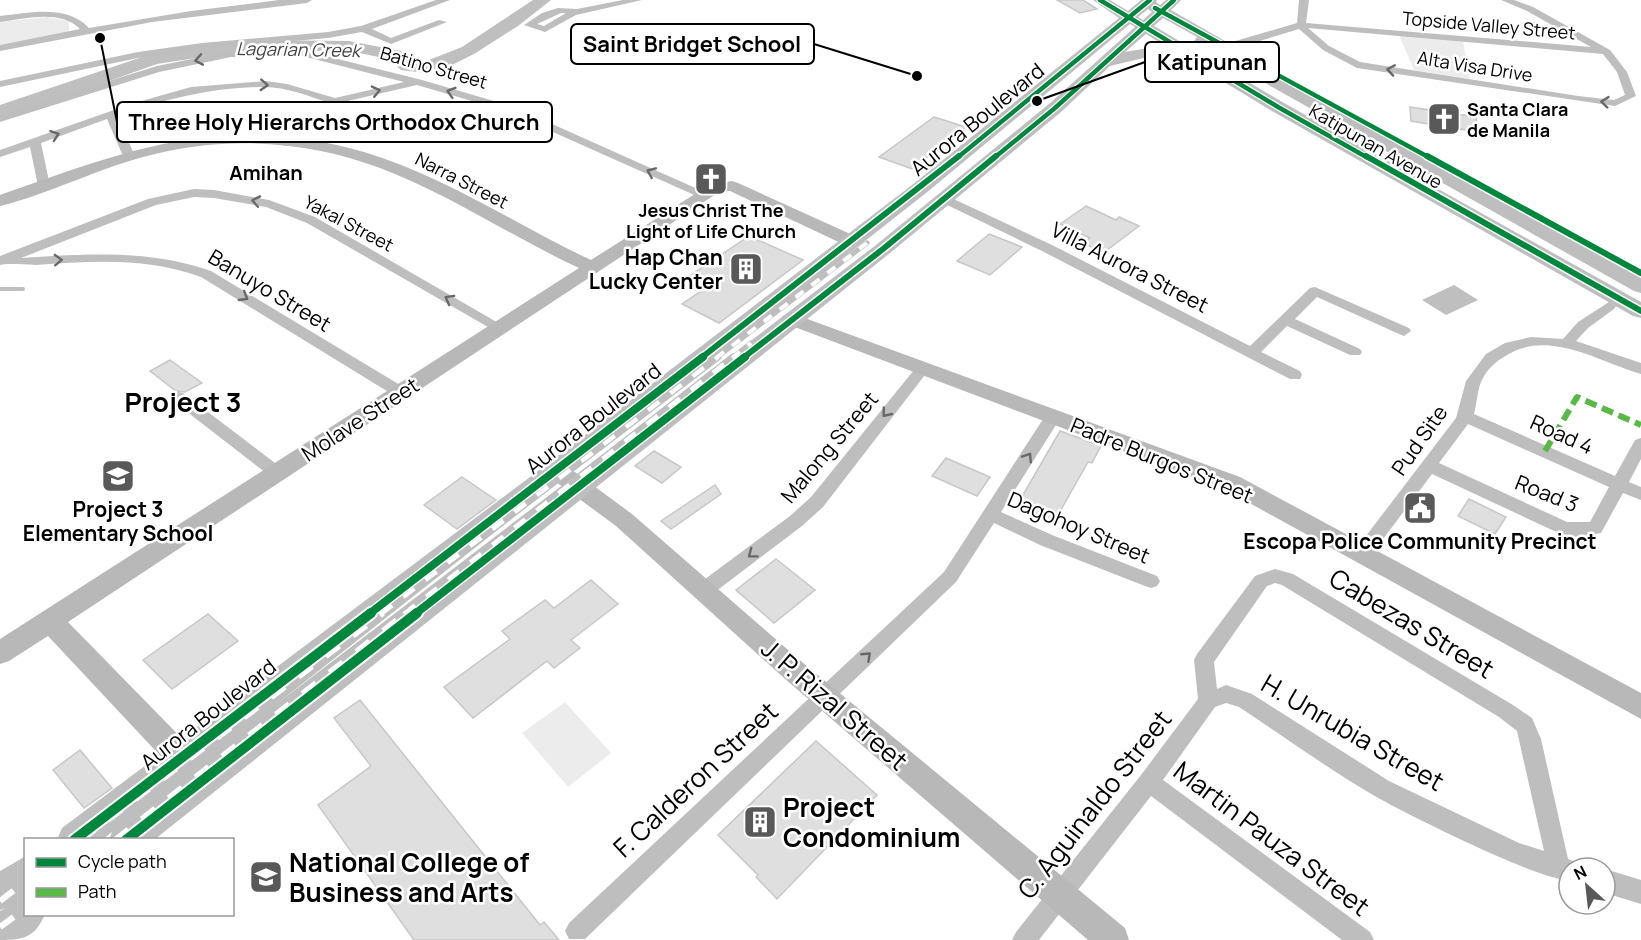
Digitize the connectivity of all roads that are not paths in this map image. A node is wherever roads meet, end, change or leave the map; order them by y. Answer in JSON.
{"nodes":[{"id":1,"x":307,"y":0,"type":"edge"},
{"id":2,"x":444,"y":0,"type":"edge"},
{"id":3,"x":637,"y":0,"type":"edge"},
{"id":4,"x":1304,"y":0,"type":"edge"},
{"id":5,"x":1506,"y":0,"type":"edge"},
{"id":6,"x":1107,"y":1,"type":"edge"},
{"id":7,"x":1140,"y":4,"type":"edge"},
{"id":8,"x":1169,"y":5,"type":"edge"},
{"id":9,"x":577,"y":12,"type":"dead end"},
{"id":10,"x":0,"y":19,"type":"edge"},
{"id":11,"x":442,"y":22,"type":"dead end"},
{"id":12,"x":1145,"y":26,"type":"junction"},
{"id":13,"x":1301,"y":26,"type":"junction"},
{"id":14,"x":363,"y":29,"type":"junction"},
{"id":15,"x":86,"y":30,"type":"junction"},
{"id":16,"x":1113,"y":32,"type":"junction"},
{"id":17,"x":0,"y":48,"type":"edge"},
{"id":18,"x":1227,"y":48,"type":"junction"},
{"id":19,"x":1607,"y":52,"type":"junction"},
{"id":20,"x":1196,"y":57,"type":"junction"},
{"id":21,"x":1106,"y":63,"type":"junction"},
{"id":22,"x":1225,"y":76,"type":"junction"},
{"id":23,"x":1286,"y":80,"type":"junction"},
{"id":24,"x":418,"y":82,"type":"junction"},
{"id":25,"x":0,"y":84,"type":"edge"},
{"id":26,"x":1254,"y":93,"type":"junction"},
{"id":27,"x":1309,"y":93,"type":"junction"},
{"id":28,"x":335,"y":101,"type":"junction"},
{"id":29,"x":1278,"y":107,"type":"junction"},
{"id":30,"x":111,"y":115,"type":"junction"},
{"id":31,"x":0,"y":119,"type":"edge"},
{"id":32,"x":35,"y":142,"type":"junction"},
{"id":33,"x":292,"y":142,"type":"junction"},
{"id":34,"x":0,"y":154,"type":"edge"},
{"id":35,"x":129,"y":156,"type":"junction"},
{"id":36,"x":44,"y":186,"type":"junction"},
{"id":37,"x":919,"y":189,"type":"junction"},
{"id":38,"x":705,"y":195,"type":"junction"},
{"id":39,"x":945,"y":198,"type":"junction"},
{"id":40,"x":0,"y":201,"type":"edge"},
{"id":41,"x":851,"y":241,"type":"junction"},
{"id":42,"x":0,"y":262,"type":"edge"},
{"id":43,"x":594,"y":268,"type":"junction"},
{"id":44,"x":1641,"y":273,"type":"edge"},
{"id":45,"x":1641,"y":287,"type":"edge"},
{"id":46,"x":1641,"y":302,"type":"edge"},
{"id":47,"x":1610,"y":306,"type":"dead end"},
{"id":48,"x":1641,"y":311,"type":"edge"},
{"id":49,"x":791,"y":319,"type":"junction"},
{"id":50,"x":1284,"y":319,"type":"junction"},
{"id":51,"x":500,"y":328,"type":"junction"},
{"id":52,"x":1404,"y":331,"type":"dead end"},
{"id":53,"x":1567,"y":343,"type":"junction"},
{"id":54,"x":1355,"y":352,"type":"dead end"},
{"id":55,"x":1251,"y":353,"type":"junction"},
{"id":56,"x":923,"y":368,"type":"junction"},
{"id":57,"x":1641,"y":369,"type":"edge"},
{"id":58,"x":1295,"y":375,"type":"dead end"},
{"id":59,"x":400,"y":392,"type":"junction"},
{"id":60,"x":178,"y":397,"type":"dead end"},
{"id":61,"x":1465,"y":416,"type":"junction"},
{"id":62,"x":1053,"y":417,"type":"junction"},
{"id":63,"x":1641,"y":444,"type":"edge"},
{"id":64,"x":1430,"y":466,"type":"junction"},
{"id":65,"x":277,"y":473,"type":"junction"},
{"id":66,"x":567,"y":478,"type":"junction"},
{"id":67,"x":1620,"y":485,"type":"junction"},
{"id":68,"x":1641,"y":494,"type":"edge"},
{"id":69,"x":990,"y":514,"type":"junction"},
{"id":70,"x":1362,"y":554,"type":"junction"},
{"id":71,"x":1151,"y":581,"type":"dead end"},
{"id":72,"x":704,"y":590,"type":"junction"},
{"id":73,"x":50,"y":621,"type":"junction"},
{"id":74,"x":0,"y":653,"type":"edge"},
{"id":75,"x":824,"y":696,"type":"junction"},
{"id":76,"x":1208,"y":701,"type":"junction"},
{"id":77,"x":1641,"y":707,"type":"edge"},
{"id":78,"x":181,"y":757,"type":"junction"},
{"id":79,"x":202,"y":780,"type":"junction"},
{"id":80,"x":1149,"y":782,"type":"junction"},
{"id":81,"x":77,"y":838,"type":"edge"},
{"id":82,"x":129,"y":838,"type":"edge"},
{"id":83,"x":1561,"y":856,"type":"edge"},
{"id":84,"x":1557,"y":867,"type":"edge"},
{"id":85,"x":24,"y":875,"type":"edge"},
{"id":86,"x":1617,"y":885,"type":"edge"},
{"id":87,"x":0,"y":892,"type":"edge"},
{"id":88,"x":1641,"y":892,"type":"edge"},
{"id":89,"x":1060,"y":895,"type":"junction"},
{"id":90,"x":26,"y":916,"type":"edge"},
{"id":91,"x":577,"y":931,"type":"dead end"},
{"id":92,"x":0,"y":934,"type":"edge"},
{"id":93,"x":1024,"y":940,"type":"edge"},
{"id":94,"x":1113,"y":940,"type":"edge"},
{"id":95,"x":1362,"y":940,"type":"edge"}],
"edges":[{"from":1,"to":15,"type":"street"},
{"from":2,"to":14,"type":"street"},
{"from":3,"to":9,"type":"street"},
{"from":4,"to":13,"type":"street"},
{"from":5,"to":19,"type":"street"},
{"from":6,"to":7,"type":"main road","name":"Katipunan Avenue"},
{"from":6,"to":16,"type":"main road"},
{"from":6,"to":46,"type":"main road","name":"Katipunan Avenue"},
{"from":7,"to":8,"type":"main road","name":"Katipunan Avenue"},
{"from":7,"to":12,"type":"main road","name":"Katipunan Avenue"},
{"from":7,"to":16,"type":"main road","name":"Aurora Boulevard"},
{"from":7,"to":45,"type":"main road","name":"Katipunan Avenue"},
{"from":8,"to":12,"type":"main road","name":"Aurora Boulevard"},
{"from":8,"to":18,"type":"main road","name":"Katipunan Avenue"},
{"from":10,"to":15,"type":"street"},
{"from":11,"to":14,"type":"street"},
{"from":12,"to":20,"type":"main road","name":"Katipunan Avenue"},
{"from":12,"to":21,"type":"main road","name":"Aurora Boulevard"},
{"from":13,"to":18,"type":"street","name":"Topside Valley Street"},
{"from":13,"to":19,"type":"street","name":"Topside Valley Street"},
{"from":19,"to":13,"type":"street","name":"Alta Visa Drive","one_way":true},
{"from":14,"to":25,"type":"street"},
{"from":15,"to":17,"type":"street"},
{"from":16,"to":37,"type":"main road","name":"Aurora Boulevard"},
{"from":18,"to":20,"type":"main road"},
{"from":18,"to":23,"type":"main road","name":"Katipunan Avenue"},
{"from":20,"to":22,"type":"main road","name":"Katipunan Avenue"},
{"from":21,"to":22,"type":"main road"},
{"from":21,"to":39,"type":"main road","name":"Aurora Boulevard"},
{"from":22,"to":26,"type":"main road","name":"Katipunan Avenue"},
{"from":23,"to":26,"type":"main road"},
{"from":23,"to":27,"type":"main road","name":"Katipunan Avenue"},
{"from":28,"to":24,"type":"street","one_way":true},
{"from":24,"to":31,"type":"street","name":"Batino Street","one_way":true},
{"from":38,"to":24,"type":"street","name":"Batino Street","one_way":true},
{"from":26,"to":29,"type":"main road","name":"Katipunan Avenue"},
{"from":27,"to":29,"type":"main road"},
{"from":27,"to":44,"type":"main road","name":"Katipunan Avenue"},
{"from":30,"to":28,"type":"street","one_way":true},
{"from":28,"to":33,"type":"street"},
{"from":29,"to":48,"type":"main road","name":"Katipunan Avenue"},
{"from":32,"to":30,"type":"street","one_way":true},
{"from":30,"to":35,"type":"street"},
{"from":32,"to":34,"type":"street"},
{"from":32,"to":36,"type":"street"},
{"from":33,"to":35,"type":"street","name":"Narra Street"},
{"from":33,"to":43,"type":"street","name":"Narra Street"},
{"from":35,"to":36,"type":"street","name":"Narra Street"},
{"from":36,"to":40,"type":"street","name":"Narra Street"},
{"from":37,"to":39,"type":"main road"},
{"from":37,"to":41,"type":"main road","name":"Aurora Boulevard"},
{"from":38,"to":41,"type":"street","name":"Molave Street"},
{"from":38,"to":43,"type":"street","name":"Molave Street"},
{"from":39,"to":49,"type":"main road","name":"Aurora Boulevard"},
{"from":39,"to":55,"type":"street","name":"Villa Aurora Street"},
{"from":41,"to":66,"type":"main road","name":"Aurora Boulevard"},
{"from":51,"to":42,"type":"street","name":"Yakal Street","one_way":true},
{"from":42,"to":59,"type":"street","name":"Banuyo Street","one_way":true},
{"from":43,"to":51,"type":"street","name":"Molave Street"},
{"from":47,"to":53,"type":"street"},
{"from":49,"to":56,"type":"street","name":"Padre Burgos Street"},
{"from":49,"to":66,"type":"main road","name":"Aurora Boulevard"},
{"from":50,"to":52,"type":"street"},
{"from":50,"to":54,"type":"street"},
{"from":50,"to":55,"type":"street"},
{"from":51,"to":59,"type":"street","name":"Molave Street"},
{"from":53,"to":57,"type":"street","name":"Pud Site"},
{"from":53,"to":61,"type":"street","name":"Pud Site"},
{"from":55,"to":58,"type":"street","name":"Villa Aurora Street"},
{"from":56,"to":62,"type":"street","name":"Padre Burgos Street"},
{"from":56,"to":72,"type":"street","name":"Malong Street","one_way":true},
{"from":59,"to":65,"type":"street","name":"Molave Street"},
{"from":60,"to":65,"type":"street"},
{"from":61,"to":64,"type":"street","name":"Pud Site"},
{"from":61,"to":67,"type":"street","name":"Road 4"},
{"from":69,"to":62,"type":"street","name":"F. Calderon Street","one_way":true},
{"from":62,"to":70,"type":"street","name":"Padre Burgos Street"},
{"from":63,"to":67,"type":"street","name":"Road 3"},
{"from":64,"to":67,"type":"street","name":"Road 3"},
{"from":64,"to":70,"type":"street","name":"Pud Site"},
{"from":65,"to":73,"type":"street","name":"Molave Street"},
{"from":66,"to":72,"type":"street","name":"J. P. Rizal Street"},
{"from":66,"to":78,"type":"main road","name":"Aurora Boulevard"},
{"from":66,"to":79,"type":"main road","name":"Aurora Boulevard"},
{"from":67,"to":68,"type":"street","name":"Road 4"},
{"from":69,"to":71,"type":"street","name":"Dagohoy Street"},
{"from":75,"to":69,"type":"street","name":"F. Calderon Street","one_way":true},
{"from":70,"to":77,"type":"street","name":"Padre Burgos Street"},
{"from":72,"to":75,"type":"street","name":"J. P. Rizal Street"},
{"from":73,"to":74,"type":"street","name":"Molave Street"},
{"from":73,"to":78,"type":"street"},
{"from":75,"to":89,"type":"street","name":"J. P. Rizal Street"},
{"from":75,"to":91,"type":"street","name":"F. Calderon Street"},
{"from":76,"to":80,"type":"street","name":"C. Aguinaldo Street"},
{"from":76,"to":83,"type":"street","name":"Cabezas Street"},
{"from":76,"to":84,"type":"street","name":"H. Unrubia Street"},
{"from":78,"to":79,"type":"street"},
{"from":78,"to":81,"type":"main road","name":"Aurora Boulevard"},
{"from":79,"to":82,"type":"main road","name":"Aurora Boulevard"},
{"from":80,"to":89,"type":"street","name":"C. Aguinaldo Street"},
{"from":80,"to":95,"type":"street","name":"Martin Pauza Street"},
{"from":85,"to":87,"type":"main road"},
{"from":86,"to":88,"type":"street"},
{"from":89,"to":93,"type":"street","name":"C. Aguinaldo Street"},
{"from":89,"to":94,"type":"street","name":"J. P. Rizal Street"},
{"from":90,"to":92,"type":"main road"}]}
